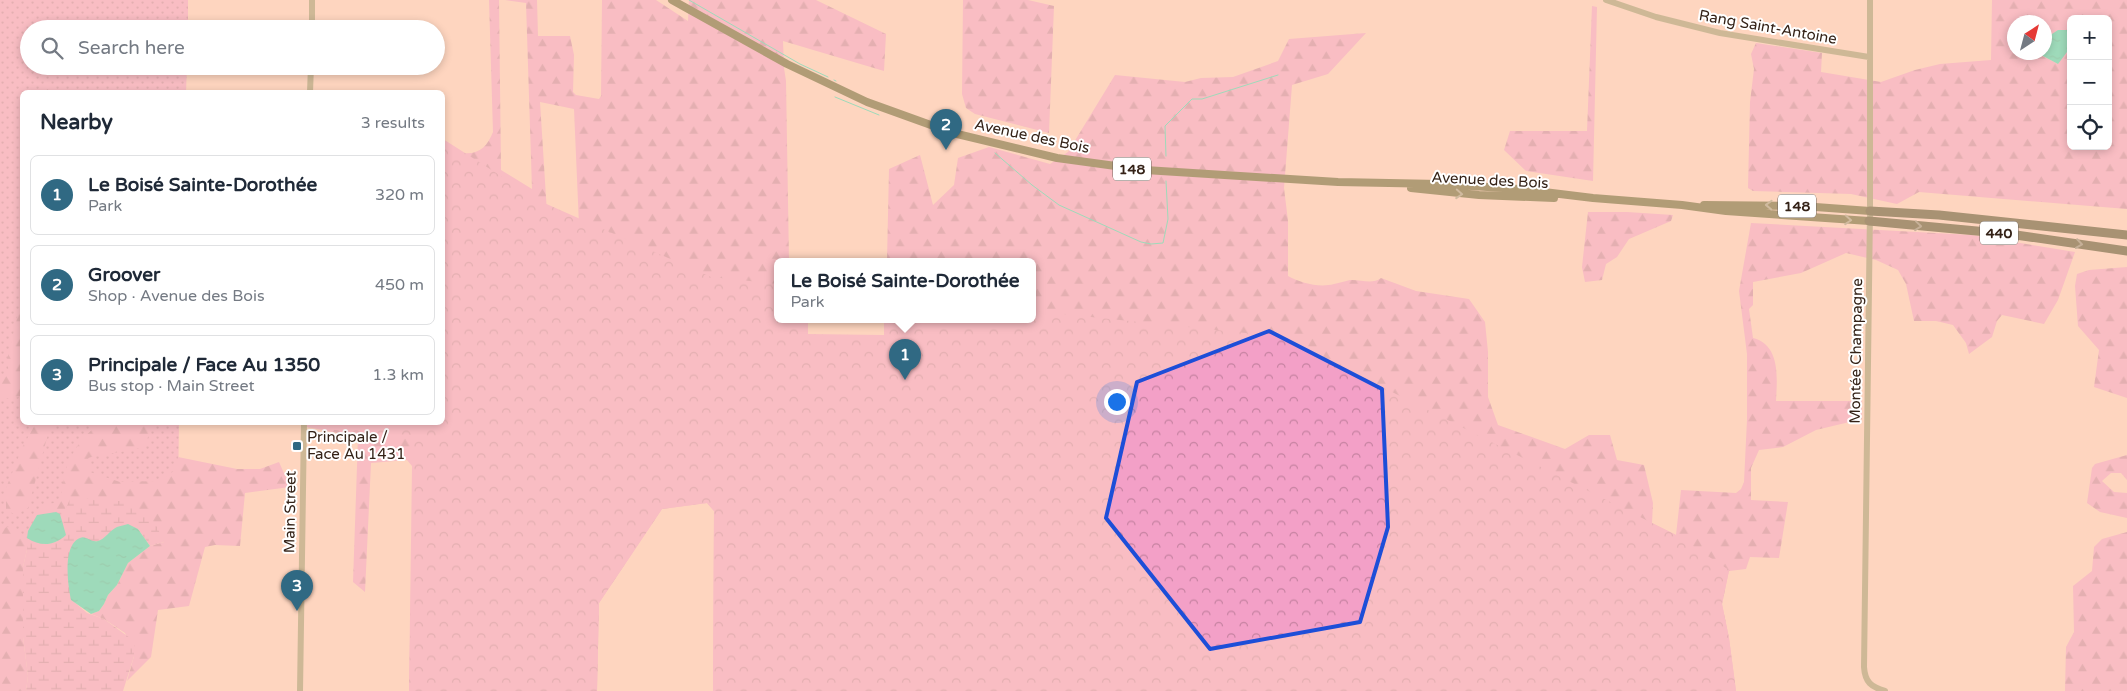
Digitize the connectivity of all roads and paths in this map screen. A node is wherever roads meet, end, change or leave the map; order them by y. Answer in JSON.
{"nodes":[{"id":1,"x":312,"y":0,"type":"edge"},
{"id":2,"x":672,"y":0,"type":"edge"},
{"id":3,"x":1606,"y":0,"type":"edge"},
{"id":4,"x":1870,"y":0,"type":"edge"},
{"id":5,"x":312,"y":20,"type":"edge"},
{"id":6,"x":1870,"y":57,"type":"junction"},
{"id":7,"x":311,"y":75,"type":"edge"},
{"id":8,"x":310,"y":90,"type":"edge"},
{"id":9,"x":1682,"y":205,"type":"junction"},
{"id":10,"x":1870,"y":211,"type":"junction"},
{"id":11,"x":1870,"y":222,"type":"junction"},
{"id":12,"x":2070,"y":228,"type":"junction"},
{"id":13,"x":2127,"y":230,"type":"edge"},
{"id":14,"x":2127,"y":235,"type":"edge"},
{"id":15,"x":2127,"y":252,"type":"edge"},
{"id":16,"x":304,"y":425,"type":"edge"},
{"id":17,"x":300,"y":691,"type":"edge"},
{"id":18,"x":1884,"y":691,"type":"edge"}],
"edges":[{"from":1,"to":5,"type":"street"},
{"from":2,"to":9,"type":"main road","name":"Avenue des Bois","number":"148"},
{"from":3,"to":6,"type":"street","name":"Rang Saint-Antoine"},
{"from":4,"to":6,"type":"street","name":"Montée Champagne"},
{"from":6,"to":10,"type":"street","name":"Montée Champagne"},
{"from":7,"to":8,"type":"street"},
{"from":10,"to":9,"type":"main road","name":"Avenue des Bois","number":"148","one_way":true},
{"from":9,"to":11,"type":"main road","name":"Avenue des Bois","number":"148","one_way":true},
{"from":10,"to":11,"type":"street","name":"Montée Champagne"},
{"from":10,"to":12,"type":"highway","number":"440"},
{"from":11,"to":15,"type":"highway","number":"440","one_way":true},
{"from":11,"to":18,"type":"street","name":"Montée Champagne"},
{"from":12,"to":13,"type":"highway"},
{"from":12,"to":14,"type":"highway","number":"440"},
{"from":16,"to":17,"type":"street","name":"Main Street"}]}
